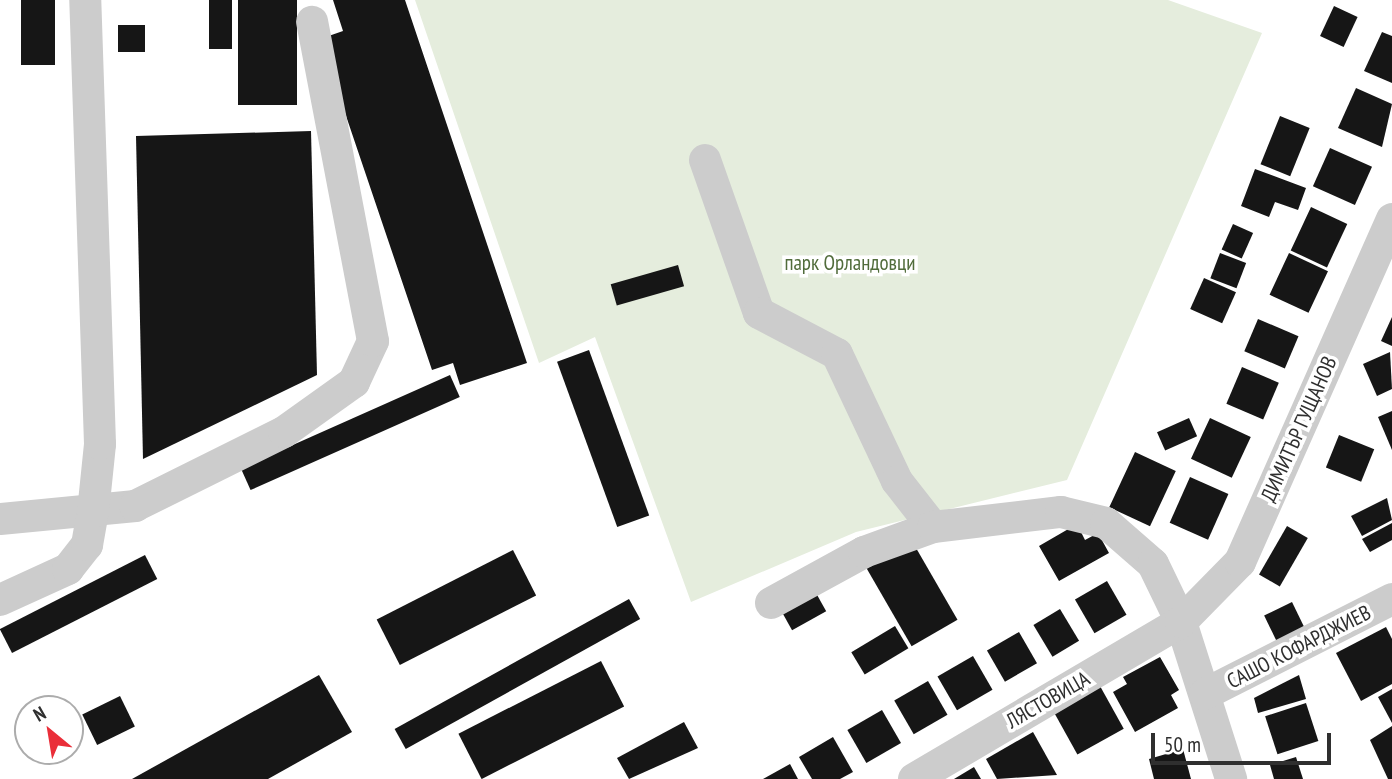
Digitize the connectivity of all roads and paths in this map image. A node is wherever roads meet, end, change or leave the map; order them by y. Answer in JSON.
{"nodes":[{"id":1,"x":85,"y":0,"type":"edge"},
{"id":2,"x":312,"y":22,"type":"dead end"},
{"id":3,"x":705,"y":160,"type":"dead end"},
{"id":4,"x":1392,"y":219,"type":"edge"},
{"id":5,"x":93,"y":512,"type":"junction"},
{"id":6,"x":0,"y":519,"type":"edge"},
{"id":7,"x":933,"y":527,"type":"junction"},
{"id":8,"x":1392,"y":599,"type":"edge"},
{"id":9,"x":0,"y":600,"type":"edge"},
{"id":10,"x":771,"y":603,"type":"dead end"},
{"id":11,"x":1181,"y":622,"type":"junction"},
{"id":12,"x":1205,"y":694,"type":"junction"},
{"id":13,"x":914,"y":779,"type":"edge"},
{"id":14,"x":1231,"y":779,"type":"edge"}],
"edges":[{"from":1,"to":5,"type":"street"},
{"from":2,"to":5,"type":"street"},
{"from":3,"to":7,"type":"street"},
{"from":4,"to":11,"type":"street","name":"ДИМИТЪР ГУЩАНОВ"},
{"from":5,"to":6,"type":"street"},
{"from":5,"to":9,"type":"street"},
{"from":7,"to":10,"type":"street"},
{"from":7,"to":11,"type":"street"},
{"from":8,"to":12,"type":"street","name":"САШО КОФАРДЖИЕВ"},
{"from":11,"to":12,"type":"street"},
{"from":11,"to":13,"type":"street","name":"ЛЯСТОВИЦА"},
{"from":12,"to":14,"type":"street"}]}
